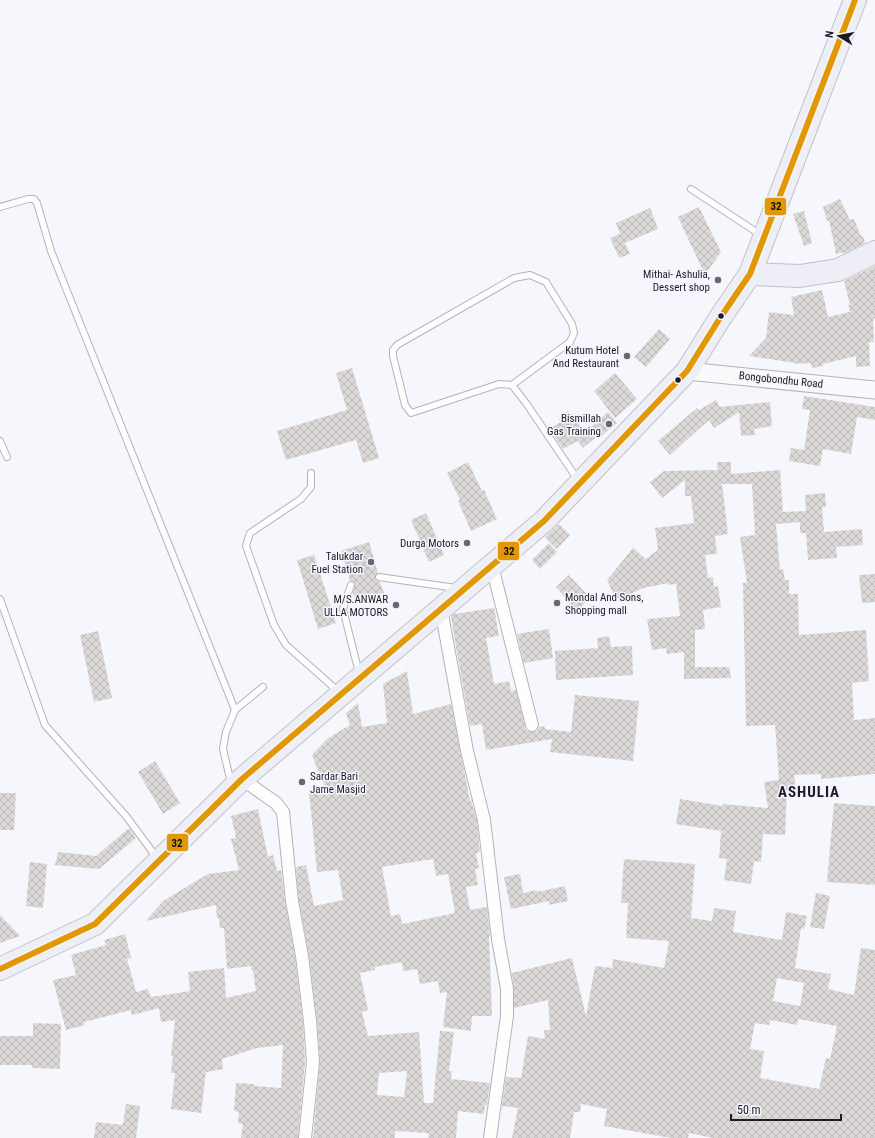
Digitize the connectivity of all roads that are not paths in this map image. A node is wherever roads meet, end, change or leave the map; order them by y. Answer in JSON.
{"nodes":[{"id":1,"x":855,"y":0,"type":"edge"},
{"id":2,"x":691,"y":189,"type":"dead end"},
{"id":3,"x":0,"y":207,"type":"edge"},
{"id":4,"x":764,"y":237,"type":"junction"},
{"id":5,"x":875,"y":252,"type":"edge"},
{"id":6,"x":750,"y":274,"type":"junction"},
{"id":7,"x":687,"y":370,"type":"junction"},
{"id":8,"x":512,"y":385,"type":"junction"},
{"id":9,"x":875,"y":390,"type":"edge"},
{"id":10,"x":0,"y":441,"type":"edge"},
{"id":11,"x":7,"y":457,"type":"dead end"},
{"id":12,"x":311,"y":473,"type":"dead end"},
{"id":13,"x":580,"y":483,"type":"junction"},
{"id":14,"x":492,"y":566,"type":"junction"},
{"id":15,"x":379,"y":577,"type":"dead end"},
{"id":16,"x":351,"y":586,"type":"dead end"},
{"id":17,"x":464,"y":590,"type":"junction"},
{"id":18,"x":0,"y":599,"type":"edge"},
{"id":19,"x":441,"y":609,"type":"junction"},
{"id":20,"x":360,"y":679,"type":"junction"},
{"id":21,"x":263,"y":687,"type":"dead end"},
{"id":22,"x":342,"y":694,"type":"junction"},
{"id":23,"x":235,"y":710,"type":"junction"},
{"id":24,"x":532,"y":725,"type":"dead end"},
{"id":25,"x":238,"y":784,"type":"junction"},
{"id":26,"x":159,"y":861,"type":"junction"},
{"id":27,"x":0,"y":969,"type":"edge"},
{"id":28,"x":305,"y":1138,"type":"edge"},
{"id":29,"x":490,"y":1138,"type":"edge"}],
"edges":[{"from":1,"to":4,"type":"highway"},
{"from":2,"to":4,"type":"lane"},
{"from":3,"to":23,"type":"lane"},
{"from":4,"to":6,"type":"highway"},
{"from":5,"to":6,"type":"highway"},
{"from":6,"to":7,"type":"highway"},
{"from":7,"to":9,"type":"street","name":"Bongobondhu Road"},
{"from":7,"to":13,"type":"highway"},
{"from":8,"to":8,"type":"lane"},
{"from":8,"to":13,"type":"lane"},
{"from":10,"to":11,"type":"lane"},
{"from":12,"to":22,"type":"lane"},
{"from":13,"to":14,"type":"highway"},
{"from":14,"to":17,"type":"highway"},
{"from":14,"to":24,"type":"street"},
{"from":15,"to":17,"type":"lane"},
{"from":16,"to":20,"type":"lane"},
{"from":17,"to":19,"type":"highway"},
{"from":18,"to":26,"type":"lane"},
{"from":19,"to":20,"type":"highway"},
{"from":19,"to":29,"type":"street"},
{"from":20,"to":22,"type":"highway"},
{"from":21,"to":23,"type":"lane"},
{"from":22,"to":25,"type":"highway"},
{"from":23,"to":25,"type":"lane"},
{"from":25,"to":26,"type":"highway"},
{"from":25,"to":28,"type":"street"},
{"from":26,"to":27,"type":"highway"}]}
